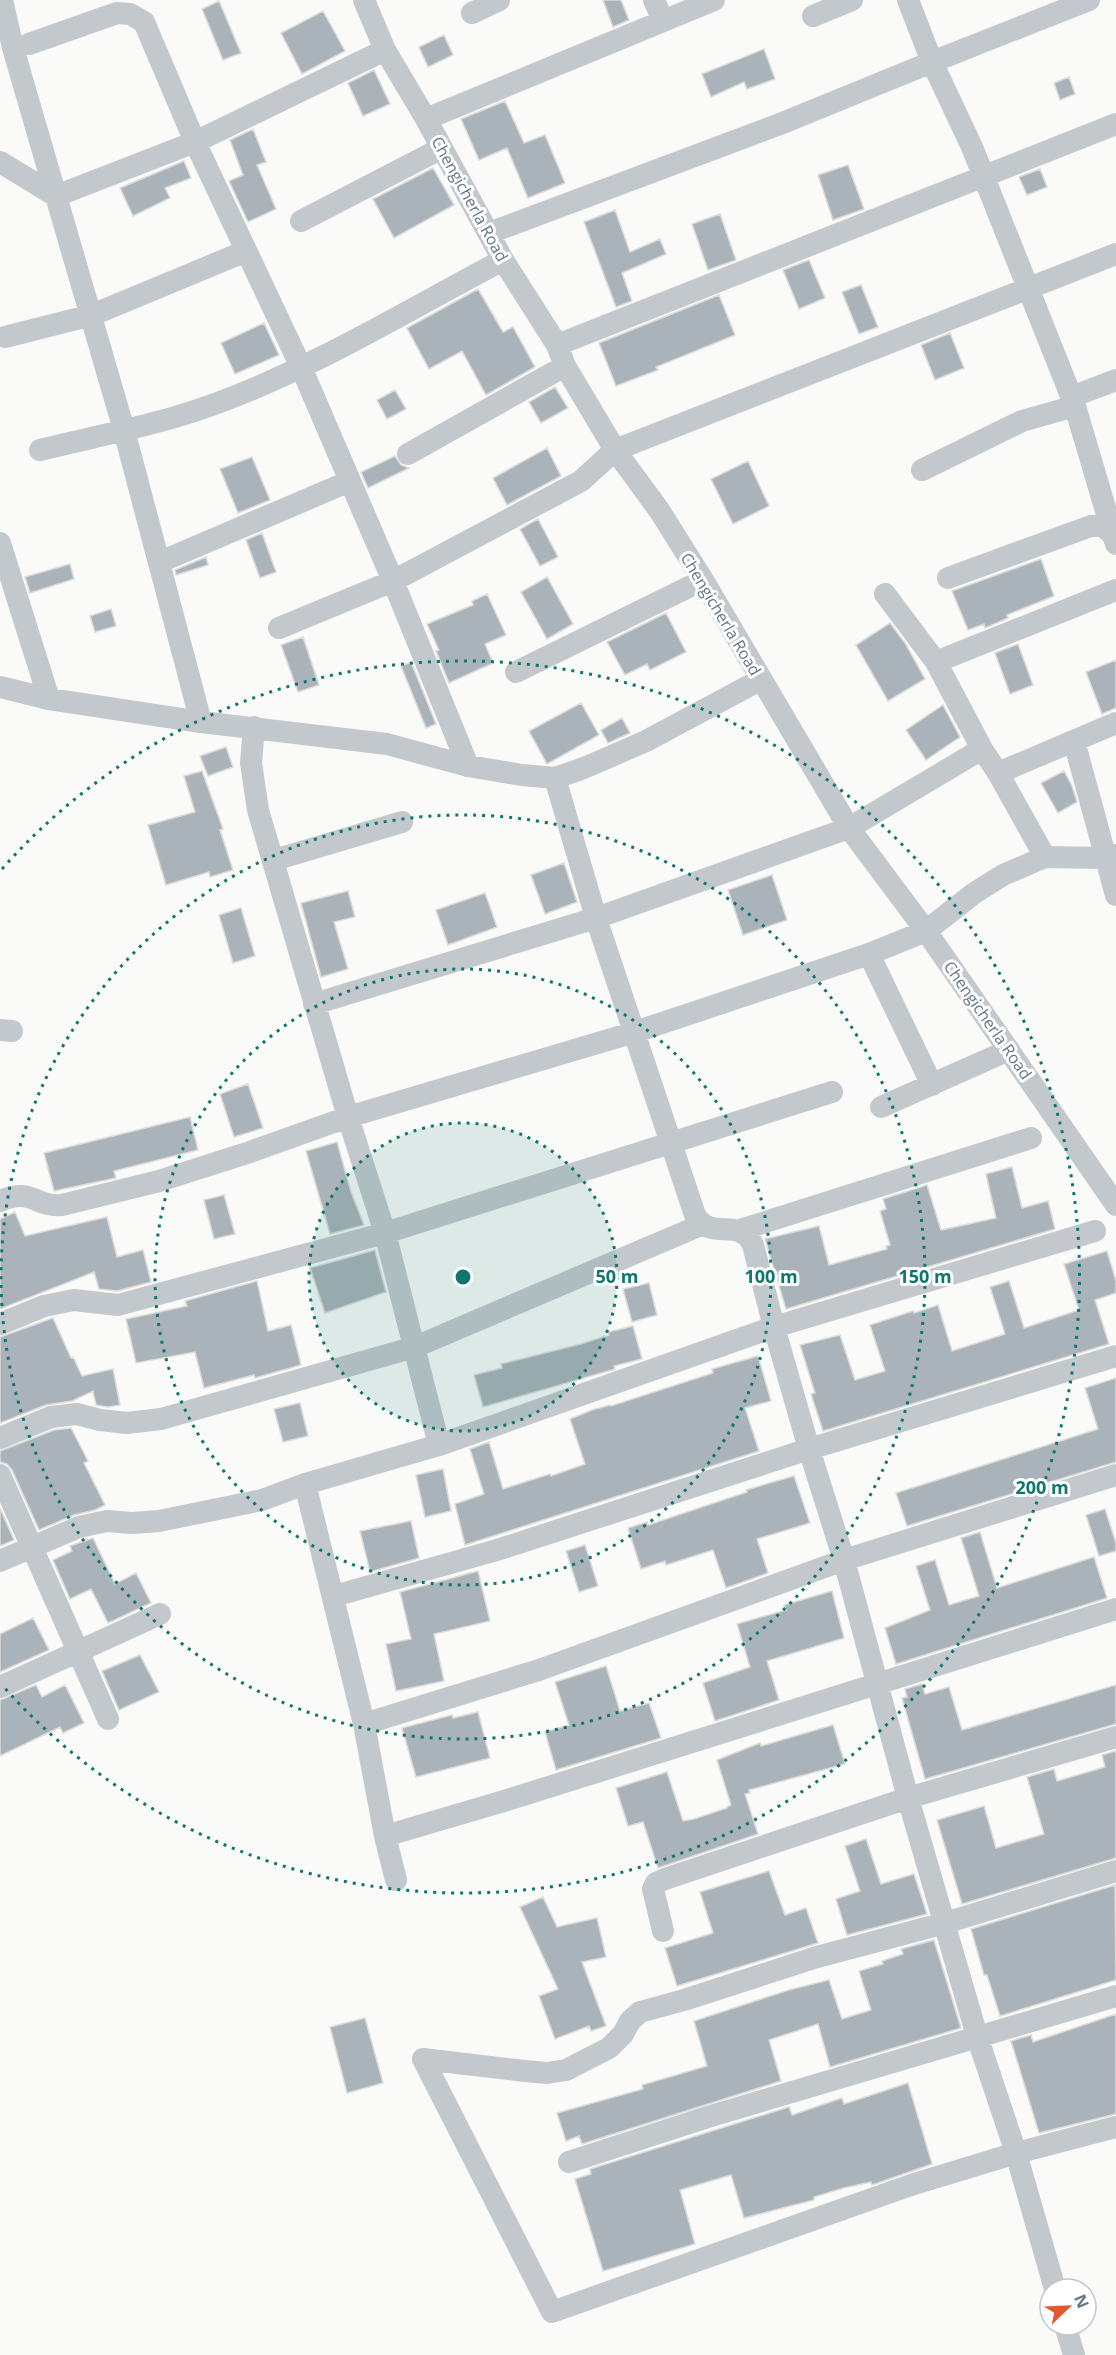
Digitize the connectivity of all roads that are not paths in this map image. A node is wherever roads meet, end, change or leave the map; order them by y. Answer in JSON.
{"nodes":[{"id":1,"x":2,"y":0,"type":"edge"},
{"id":2,"x":364,"y":0,"type":"edge"},
{"id":3,"x":500,"y":0,"type":"edge"},
{"id":4,"x":654,"y":0,"type":"edge"},
{"id":5,"x":714,"y":0,"type":"edge"},
{"id":6,"x":852,"y":0,"type":"edge"},
{"id":7,"x":909,"y":0,"type":"edge"},
{"id":8,"x":1089,"y":0,"type":"edge"},
{"id":9,"x":472,"y":13,"type":"dead end"},
{"id":10,"x":813,"y":16,"type":"dead end"},
{"id":11,"x":663,"y":21,"type":"junction"},
{"id":12,"x":29,"y":44,"type":"dead end"},
{"id":13,"x":385,"y":50,"type":"junction"},
{"id":14,"x":933,"y":62,"type":"junction"},
{"id":15,"x":426,"y":119,"type":"junction"},
{"id":16,"x":1116,"y":124,"type":"edge"},
{"id":17,"x":195,"y":142,"type":"junction"},
{"id":18,"x":442,"y":148,"type":"junction"},
{"id":19,"x":0,"y":162,"type":"edge"},
{"id":20,"x":983,"y":176,"type":"junction"},
{"id":21,"x":56,"y":196,"type":"junction"},
{"id":22,"x":301,"y":220,"type":"dead end"},
{"id":23,"x":489,"y":233,"type":"junction"},
{"id":24,"x":246,"y":250,"type":"junction"},
{"id":25,"x":1116,"y":254,"type":"edge"},
{"id":26,"x":503,"y":260,"type":"junction"},
{"id":27,"x":1028,"y":287,"type":"junction"},
{"id":28,"x":92,"y":315,"type":"junction"},
{"id":29,"x":5,"y":337,"type":"dead end"},
{"id":30,"x":557,"y":345,"type":"junction"},
{"id":31,"x":566,"y":366,"type":"junction"},
{"id":32,"x":301,"y":367,"type":"junction"},
{"id":33,"x":1116,"y":380,"type":"edge"},
{"id":34,"x":1073,"y":401,"type":"junction"},
{"id":35,"x":124,"y":430,"type":"junction"},
{"id":36,"x":40,"y":450,"type":"dead end"},
{"id":37,"x":615,"y":450,"type":"junction"},
{"id":38,"x":408,"y":454,"type":"dead end"},
{"id":39,"x":922,"y":470,"type":"dead end"},
{"id":40,"x":350,"y":481,"type":"junction"},
{"id":41,"x":1114,"y":540,"type":"edge"},
{"id":42,"x":0,"y":543,"type":"edge"},
{"id":43,"x":160,"y":562,"type":"junction"},
{"id":44,"x":4,"y":569,"type":"edge"},
{"id":45,"x":948,"y":578,"type":"dead end"},
{"id":46,"x":393,"y":580,"type":"junction"},
{"id":47,"x":703,"y":580,"type":"junction"},
{"id":48,"x":1116,"y":590,"type":"edge"},
{"id":49,"x":885,"y":594,"type":"dead end"},
{"id":50,"x":279,"y":628,"type":"dead end"},
{"id":51,"x":936,"y":662,"type":"junction"},
{"id":52,"x":516,"y":672,"type":"dead end"},
{"id":53,"x":760,"y":680,"type":"junction"},
{"id":54,"x":0,"y":687,"type":"edge"},
{"id":55,"x":49,"y":699,"type":"junction"},
{"id":56,"x":201,"y":723,"type":"junction"},
{"id":57,"x":1116,"y":723,"type":"edge"},
{"id":58,"x":254,"y":728,"type":"junction"},
{"id":59,"x":1074,"y":741,"type":"junction"},
{"id":60,"x":982,"y":749,"type":"junction"},
{"id":61,"x":468,"y":766,"type":"junction"},
{"id":62,"x":998,"y":773,"type":"junction"},
{"id":63,"x":555,"y":778,"type":"junction"},
{"id":64,"x":402,"y":822,"type":"dead end"},
{"id":65,"x":849,"y":828,"type":"junction"},
{"id":66,"x":1045,"y":857,"type":"junction"},
{"id":67,"x":1111,"y":857,"type":"edge"},
{"id":68,"x":274,"y":860,"type":"junction"},
{"id":69,"x":1116,"y":895,"type":"edge"},
{"id":70,"x":596,"y":918,"type":"junction"},
{"id":71,"x":926,"y":931,"type":"junction"},
{"id":72,"x":869,"y":954,"type":"junction"},
{"id":73,"x":314,"y":1004,"type":"junction"},
{"id":74,"x":635,"y":1032,"type":"junction"},
{"id":75,"x":1009,"y":1050,"type":"junction"},
{"id":76,"x":932,"y":1085,"type":"junction"},
{"id":77,"x":831,"y":1092,"type":"dead end"},
{"id":78,"x":881,"y":1107,"type":"dead end"},
{"id":79,"x":348,"y":1117,"type":"junction"},
{"id":80,"x":1031,"y":1138,"type":"dead end"},
{"id":81,"x":670,"y":1144,"type":"junction"},
{"id":82,"x":0,"y":1201,"type":"edge"},
{"id":83,"x":1116,"y":1205,"type":"edge"},
{"id":84,"x":701,"y":1225,"type":"junction"},
{"id":85,"x":740,"y":1230,"type":"junction"},
{"id":86,"x":1095,"y":1231,"type":"dead end"},
{"id":87,"x":385,"y":1233,"type":"junction"},
{"id":88,"x":0,"y":1324,"type":"edge"},
{"id":89,"x":774,"y":1327,"type":"junction"},
{"id":90,"x":415,"y":1347,"type":"junction"},
{"id":91,"x":1116,"y":1356,"type":"edge"},
{"id":92,"x":0,"y":1438,"type":"edge"},
{"id":93,"x":439,"y":1445,"type":"junction"},
{"id":94,"x":809,"y":1449,"type":"junction"},
{"id":95,"x":0,"y":1475,"type":"edge"},
{"id":96,"x":1116,"y":1475,"type":"edge"},
{"id":97,"x":305,"y":1484,"type":"junction"},
{"id":98,"x":32,"y":1546,"type":"junction"},
{"id":99,"x":844,"y":1560,"type":"junction"},
{"id":100,"x":0,"y":1561,"type":"edge"},
{"id":101,"x":334,"y":1596,"type":"junction"},
{"id":102,"x":1116,"y":1610,"type":"edge"},
{"id":103,"x":160,"y":1614,"type":"dead end"},
{"id":104,"x":78,"y":1651,"type":"junction"},
{"id":105,"x":877,"y":1683,"type":"junction"},
{"id":106,"x":0,"y":1688,"type":"edge"},
{"id":107,"x":108,"y":1719,"type":"dead end"},
{"id":108,"x":364,"y":1724,"type":"junction"},
{"id":109,"x":1116,"y":1737,"type":"edge"},
{"id":110,"x":908,"y":1798,"type":"junction"},
{"id":111,"x":385,"y":1836,"type":"junction"},
{"id":112,"x":1116,"y":1871,"type":"edge"},
{"id":113,"x":396,"y":1880,"type":"dead end"},
{"id":114,"x":945,"y":1923,"type":"junction"},
{"id":115,"x":663,"y":1931,"type":"dead end"},
{"id":116,"x":1116,"y":1996,"type":"edge"},
{"id":117,"x":977,"y":2036,"type":"junction"},
{"id":118,"x":1116,"y":2127,"type":"edge"},
{"id":119,"x":1016,"y":2153,"type":"junction"},
{"id":120,"x":569,"y":2162,"type":"dead end"},
{"id":121,"x":1052,"y":2277,"type":"edge"},
{"id":122,"x":1069,"y":2337,"type":"edge"},
{"id":123,"x":1074,"y":2355,"type":"edge"}],
"edges":[{"from":1,"to":21,"type":"street"},
{"from":2,"to":13,"type":"street","name":"Chengicherla Road"},
{"from":3,"to":9,"type":"street"},
{"from":4,"to":11,"type":"street"},
{"from":5,"to":11,"type":"street"},
{"from":6,"to":10,"type":"street"},
{"from":7,"to":14,"type":"street"},
{"from":8,"to":14,"type":"street"},
{"from":11,"to":15,"type":"street"},
{"from":12,"to":17,"type":"street"},
{"from":13,"to":15,"type":"street","name":"Chengicherla Road"},
{"from":13,"to":17,"type":"street"},
{"from":14,"to":20,"type":"street"},
{"from":14,"to":23,"type":"street"},
{"from":15,"to":18,"type":"street","name":"Chengicherla Road"},
{"from":16,"to":20,"type":"street"},
{"from":17,"to":21,"type":"street"},
{"from":17,"to":24,"type":"street"},
{"from":18,"to":22,"type":"street"},
{"from":18,"to":23,"type":"street","name":"Chengicherla Road"},
{"from":19,"to":21,"type":"street"},
{"from":20,"to":27,"type":"street"},
{"from":20,"to":30,"type":"street"},
{"from":21,"to":28,"type":"street"},
{"from":23,"to":26,"type":"street","name":"Chengicherla Road"},
{"from":24,"to":28,"type":"street"},
{"from":24,"to":32,"type":"street"},
{"from":25,"to":27,"type":"street"},
{"from":26,"to":30,"type":"street","name":"Chengicherla Road"},
{"from":26,"to":32,"type":"street"},
{"from":27,"to":34,"type":"street"},
{"from":27,"to":37,"type":"street"},
{"from":28,"to":29,"type":"street"},
{"from":28,"to":35,"type":"street"},
{"from":30,"to":31,"type":"street","name":"Chengicherla Road"},
{"from":31,"to":37,"type":"street","name":"Chengicherla Road"},
{"from":31,"to":38,"type":"street"},
{"from":32,"to":35,"type":"street"},
{"from":32,"to":40,"type":"street"},
{"from":33,"to":34,"type":"street"},
{"from":34,"to":39,"type":"street"},
{"from":34,"to":41,"type":"street"},
{"from":35,"to":36,"type":"street"},
{"from":35,"to":43,"type":"street"},
{"from":37,"to":46,"type":"street"},
{"from":37,"to":47,"type":"street","name":"Chengicherla Road"},
{"from":40,"to":43,"type":"street"},
{"from":40,"to":46,"type":"street"},
{"from":41,"to":45,"type":"street"},
{"from":42,"to":44,"type":"street"},
{"from":43,"to":56,"type":"street"},
{"from":44,"to":55,"type":"street"},
{"from":46,"to":50,"type":"street"},
{"from":46,"to":61,"type":"street"},
{"from":47,"to":52,"type":"street"},
{"from":47,"to":53,"type":"street","name":"Chengicherla Road"},
{"from":48,"to":51,"type":"street"},
{"from":49,"to":51,"type":"street"},
{"from":51,"to":60,"type":"street"},
{"from":53,"to":63,"type":"street"},
{"from":53,"to":65,"type":"street","name":"Chengicherla Road"},
{"from":54,"to":55,"type":"street"},
{"from":55,"to":56,"type":"street"},
{"from":56,"to":58,"type":"street"},
{"from":57,"to":59,"type":"street"},
{"from":58,"to":61,"type":"street"},
{"from":58,"to":68,"type":"street"},
{"from":59,"to":62,"type":"street"},
{"from":59,"to":67,"type":"street"},
{"from":60,"to":62,"type":"street"},
{"from":60,"to":65,"type":"street"},
{"from":61,"to":63,"type":"street"},
{"from":62,"to":66,"type":"street"},
{"from":63,"to":70,"type":"street"},
{"from":64,"to":68,"type":"street"},
{"from":65,"to":70,"type":"street"},
{"from":65,"to":71,"type":"street","name":"Chengicherla Road"},
{"from":66,"to":67,"type":"street"},
{"from":66,"to":71,"type":"street"},
{"from":67,"to":69,"type":"street"},
{"from":68,"to":73,"type":"street"},
{"from":70,"to":73,"type":"street"},
{"from":70,"to":74,"type":"street"},
{"from":71,"to":72,"type":"street"},
{"from":71,"to":75,"type":"street","name":"Chengicherla Road"},
{"from":72,"to":74,"type":"street"},
{"from":72,"to":76,"type":"street"},
{"from":73,"to":79,"type":"street"},
{"from":74,"to":79,"type":"street"},
{"from":74,"to":81,"type":"street"},
{"from":75,"to":76,"type":"street"},
{"from":75,"to":83,"type":"street","name":"Chengicherla Road"},
{"from":76,"to":78,"type":"street"},
{"from":77,"to":81,"type":"street"},
{"from":79,"to":82,"type":"street"},
{"from":79,"to":87,"type":"street"},
{"from":80,"to":85,"type":"street"},
{"from":81,"to":84,"type":"street"},
{"from":81,"to":87,"type":"street"},
{"from":84,"to":85,"type":"street"},
{"from":84,"to":90,"type":"street"},
{"from":85,"to":89,"type":"street"},
{"from":86,"to":89,"type":"street"},
{"from":87,"to":88,"type":"street"},
{"from":87,"to":90,"type":"street"},
{"from":89,"to":93,"type":"street"},
{"from":89,"to":94,"type":"street"},
{"from":90,"to":92,"type":"street"},
{"from":90,"to":93,"type":"street"},
{"from":91,"to":94,"type":"street"},
{"from":93,"to":97,"type":"street"},
{"from":94,"to":99,"type":"street"},
{"from":94,"to":101,"type":"street"},
{"from":95,"to":98,"type":"street"},
{"from":96,"to":99,"type":"street"},
{"from":97,"to":98,"type":"street"},
{"from":97,"to":101,"type":"street"},
{"from":98,"to":100,"type":"street"},
{"from":98,"to":104,"type":"street"},
{"from":99,"to":105,"type":"street"},
{"from":99,"to":108,"type":"street"},
{"from":101,"to":108,"type":"street"},
{"from":102,"to":105,"type":"street"},
{"from":103,"to":104,"type":"street"},
{"from":104,"to":106,"type":"street"},
{"from":104,"to":107,"type":"street"},
{"from":105,"to":110,"type":"street"},
{"from":105,"to":111,"type":"street"},
{"from":108,"to":111,"type":"street"},
{"from":109,"to":110,"type":"street"},
{"from":110,"to":114,"type":"street"},
{"from":110,"to":115,"type":"street"},
{"from":111,"to":113,"type":"street"},
{"from":112,"to":114,"type":"street"},
{"from":114,"to":117,"type":"street"},
{"from":114,"to":119,"type":"street"},
{"from":116,"to":117,"type":"street"},
{"from":117,"to":119,"type":"street"},
{"from":117,"to":120,"type":"street"},
{"from":118,"to":119,"type":"street"},
{"from":119,"to":121,"type":"street"},
{"from":122,"to":123,"type":"street"}]}
